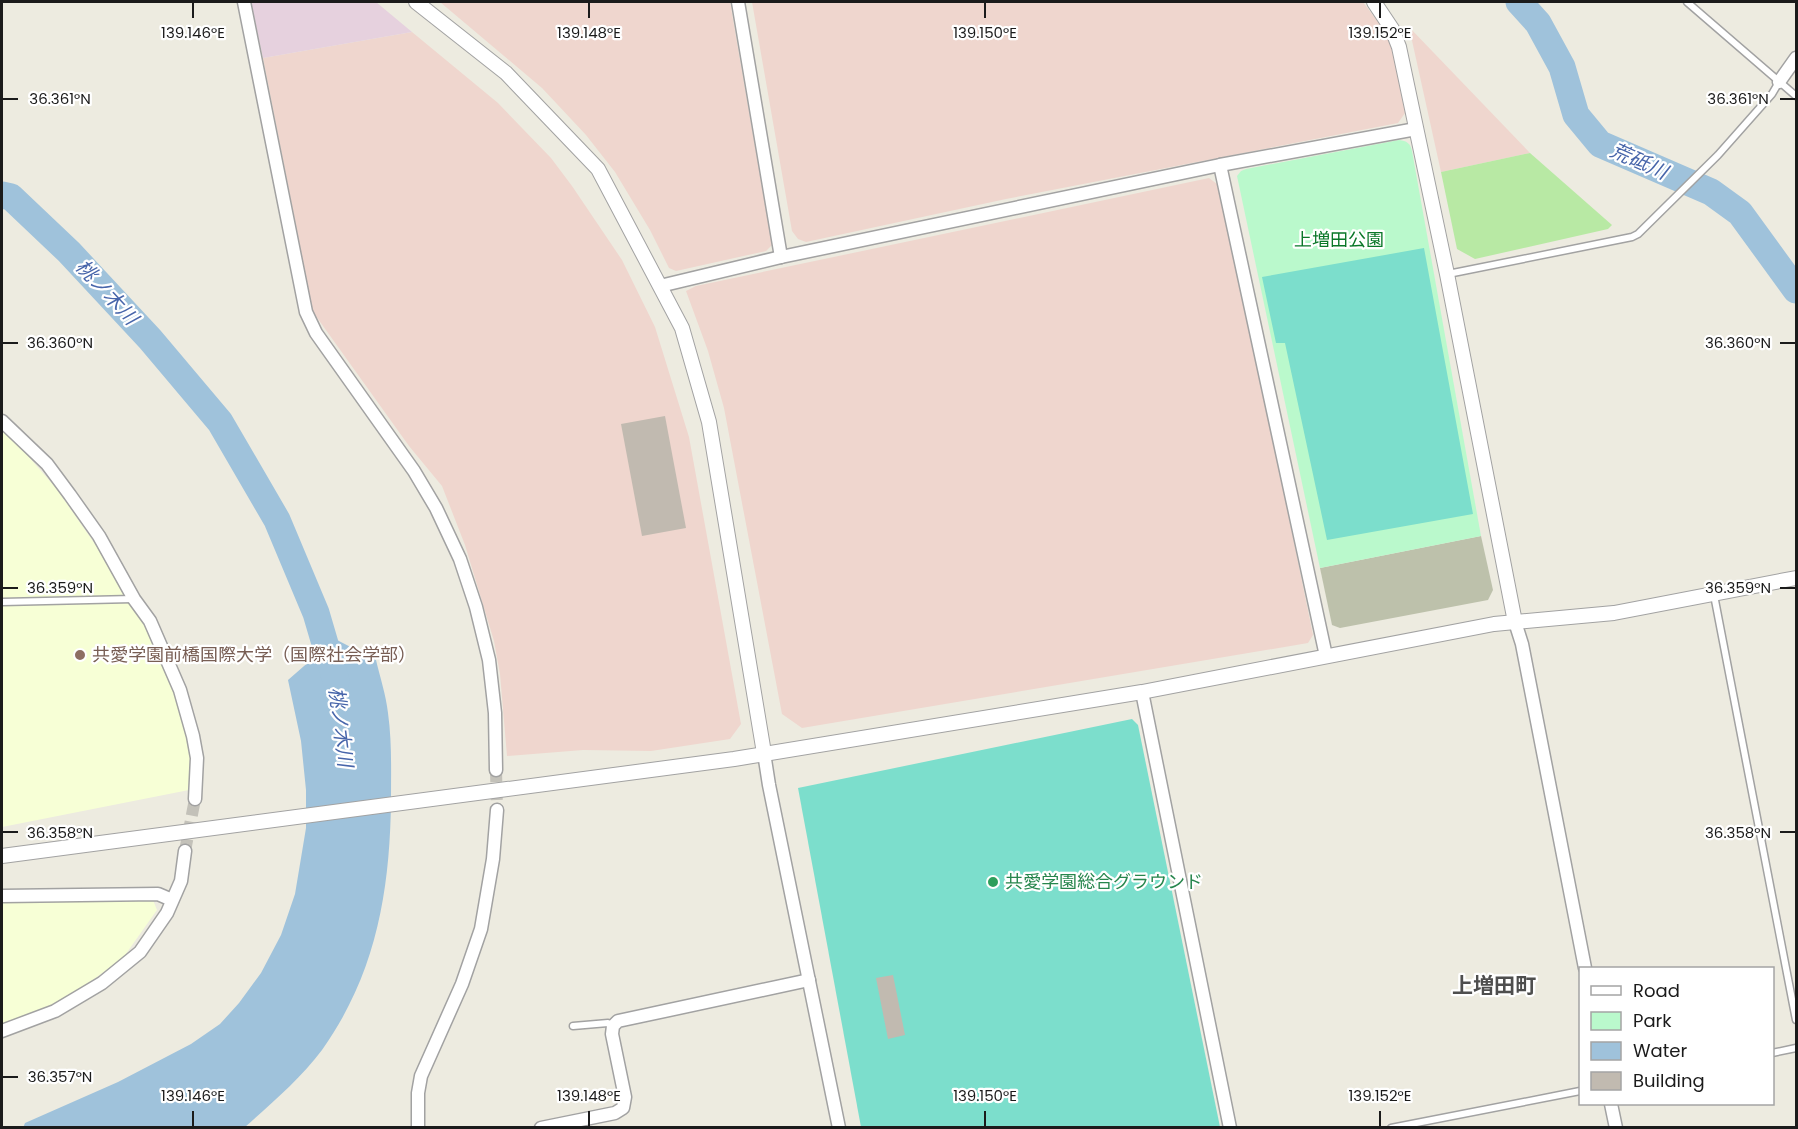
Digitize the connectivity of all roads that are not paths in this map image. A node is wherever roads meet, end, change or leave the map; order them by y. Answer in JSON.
{"nodes":[{"id":1,"x":244,"y":2,"type":"edge"},
{"id":2,"x":416,"y":2,"type":"edge"},
{"id":3,"x":738,"y":2,"type":"edge"},
{"id":4,"x":1374,"y":2,"type":"edge"},
{"id":5,"x":1687,"y":2,"type":"edge"},
{"id":6,"x":1797,"y":58,"type":"edge"},
{"id":7,"x":1779,"y":82,"type":"junction"},
{"id":8,"x":1797,"y":96,"type":"edge"},
{"id":9,"x":1416,"y":129,"type":"junction"},
{"id":10,"x":1220,"y":165,"type":"junction"},
{"id":11,"x":781,"y":256,"type":"junction"},
{"id":12,"x":1447,"y":274,"type":"junction"},
{"id":13,"x":660,"y":286,"type":"junction"},
{"id":14,"x":2,"y":421,"type":"edge"},
{"id":15,"x":1797,"y":578,"type":"edge"},
{"id":16,"x":1714,"y":595,"type":"junction"},
{"id":17,"x":134,"y":599,"type":"junction"},
{"id":18,"x":2,"y":602,"type":"edge"},
{"id":19,"x":1515,"y":622,"type":"junction"},
{"id":20,"x":1326,"y":656,"type":"junction"},
{"id":21,"x":1142,"y":692,"type":"junction"},
{"id":22,"x":764,"y":753,"type":"junction"},
{"id":23,"x":496,"y":771,"type":"tunnel mouth"},
{"id":24,"x":195,"y":799,"type":"tunnel mouth"},
{"id":25,"x":497,"y":810,"type":"tunnel mouth"},
{"id":26,"x":185,"y":851,"type":"tunnel mouth"},
{"id":27,"x":2,"y":856,"type":"edge"},
{"id":28,"x":2,"y":896,"type":"edge"},
{"id":29,"x":172,"y":900,"type":"junction"},
{"id":30,"x":1585,"y":967,"type":"edge"},
{"id":31,"x":809,"y":980,"type":"junction"},
{"id":32,"x":1797,"y":1020,"type":"edge"},
{"id":33,"x":573,"y":1026,"type":"dead end"},
{"id":34,"x":613,"y":1026,"type":"junction"},
{"id":35,"x":2,"y":1031,"type":"edge"},
{"id":36,"x":1797,"y":1048,"type":"edge"},
{"id":37,"x":1774,"y":1053,"type":"edge"},
{"id":38,"x":1579,"y":1091,"type":"edge"},
{"id":39,"x":1611,"y":1105,"type":"edge"},
{"id":40,"x":417,"y":1128,"type":"edge"},
{"id":41,"x":541,"y":1128,"type":"edge"},
{"id":42,"x":839,"y":1128,"type":"edge"},
{"id":43,"x":1230,"y":1128,"type":"edge"},
{"id":44,"x":1391,"y":1128,"type":"edge"},
{"id":45,"x":1616,"y":1128,"type":"edge"}],
"edges":[{"from":1,"to":23,"type":"street"},
{"from":2,"to":13,"type":"street"},
{"from":3,"to":11,"type":"street"},
{"from":4,"to":9,"type":"street"},
{"from":5,"to":7,"type":"lane"},
{"from":6,"to":7,"type":"street"},
{"from":7,"to":8,"type":"lane"},
{"from":7,"to":12,"type":"lane"},
{"from":9,"to":10,"type":"street"},
{"from":9,"to":12,"type":"street"},
{"from":10,"to":11,"type":"street"},
{"from":10,"to":20,"type":"street"},
{"from":11,"to":13,"type":"street"},
{"from":12,"to":19,"type":"street"},
{"from":13,"to":22,"type":"street"},
{"from":14,"to":17,"type":"street"},
{"from":15,"to":16,"type":"street"},
{"from":16,"to":19,"type":"street"},
{"from":16,"to":32,"type":"lane"},
{"from":17,"to":18,"type":"lane"},
{"from":17,"to":24,"type":"street"},
{"from":19,"to":20,"type":"street"},
{"from":19,"to":30,"type":"street"},
{"from":20,"to":21,"type":"street"},
{"from":21,"to":22,"type":"street"},
{"from":21,"to":43,"type":"street"},
{"from":22,"to":27,"type":"street"},
{"from":22,"to":31,"type":"street"},
{"from":25,"to":40,"type":"street"},
{"from":26,"to":29,"type":"street"},
{"from":28,"to":29,"type":"street"},
{"from":29,"to":35,"type":"street"},
{"from":31,"to":34,"type":"street"},
{"from":31,"to":42,"type":"street"},
{"from":33,"to":34,"type":"lane"},
{"from":34,"to":41,"type":"street"},
{"from":36,"to":37,"type":"lane"},
{"from":38,"to":44,"type":"lane"},
{"from":39,"to":45,"type":"street"}]}
